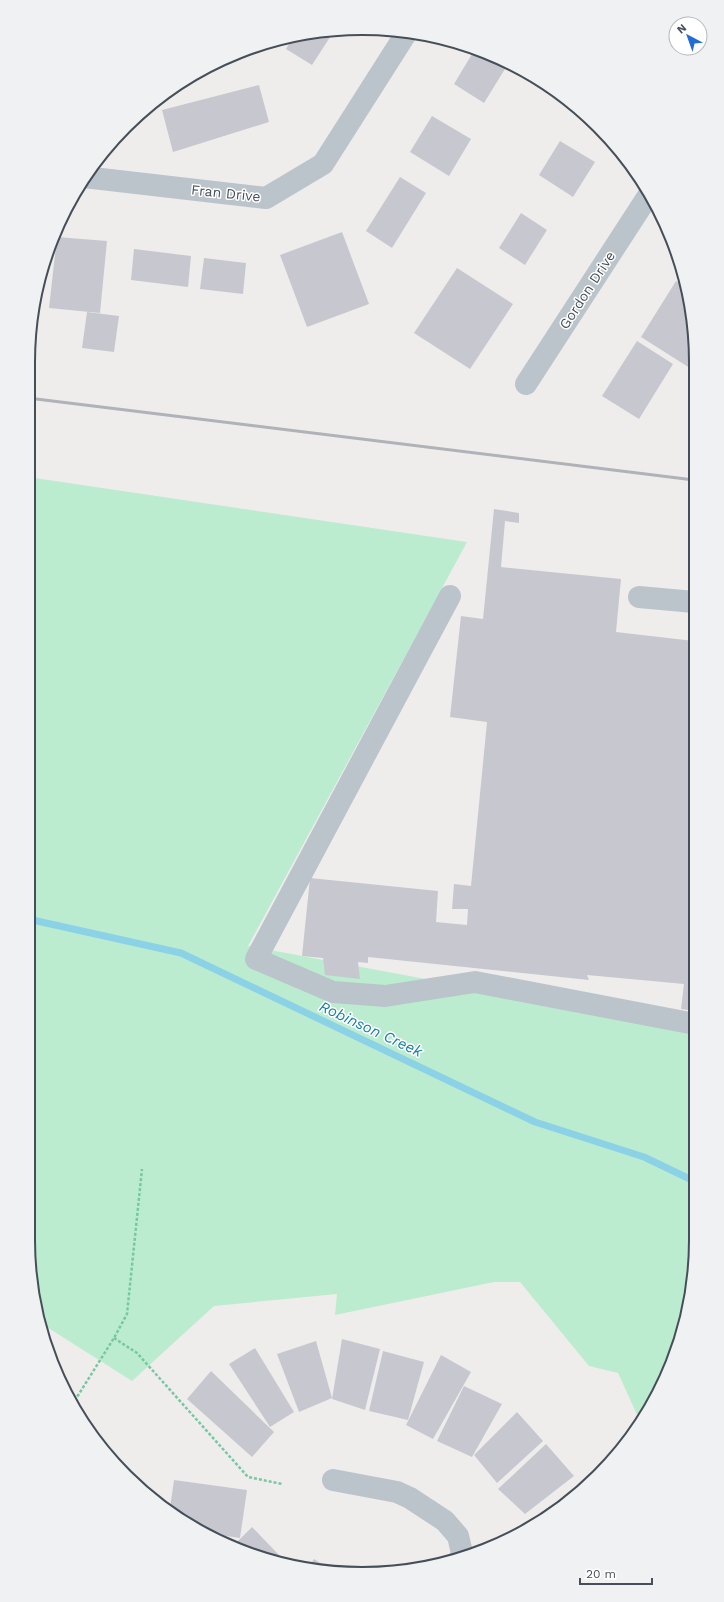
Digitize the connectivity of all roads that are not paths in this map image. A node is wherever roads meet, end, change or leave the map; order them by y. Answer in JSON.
{"nodes":[{"id":1,"x":403,"y":38,"type":"edge"},
{"id":2,"x":91,"y":179,"type":"edge"},
{"id":3,"x":645,"y":200,"type":"edge"},
{"id":4,"x":526,"y":384,"type":"dead end"},
{"id":5,"x":450,"y":596,"type":"dead end"},
{"id":6,"x":639,"y":597,"type":"dead end"},
{"id":7,"x":689,"y":602,"type":"edge"},
{"id":8,"x":689,"y":1023,"type":"edge"},
{"id":9,"x":333,"y":1480,"type":"dead end"},
{"id":10,"x":462,"y":1552,"type":"edge"}],
"edges":[{"from":1,"to":2,"type":"street","name":"Fran Drive"},
{"from":3,"to":4,"type":"street","name":"Gordon Drive"},
{"from":5,"to":8,"type":"street"},
{"from":6,"to":7,"type":"street"},
{"from":9,"to":10,"type":"street"}]}
